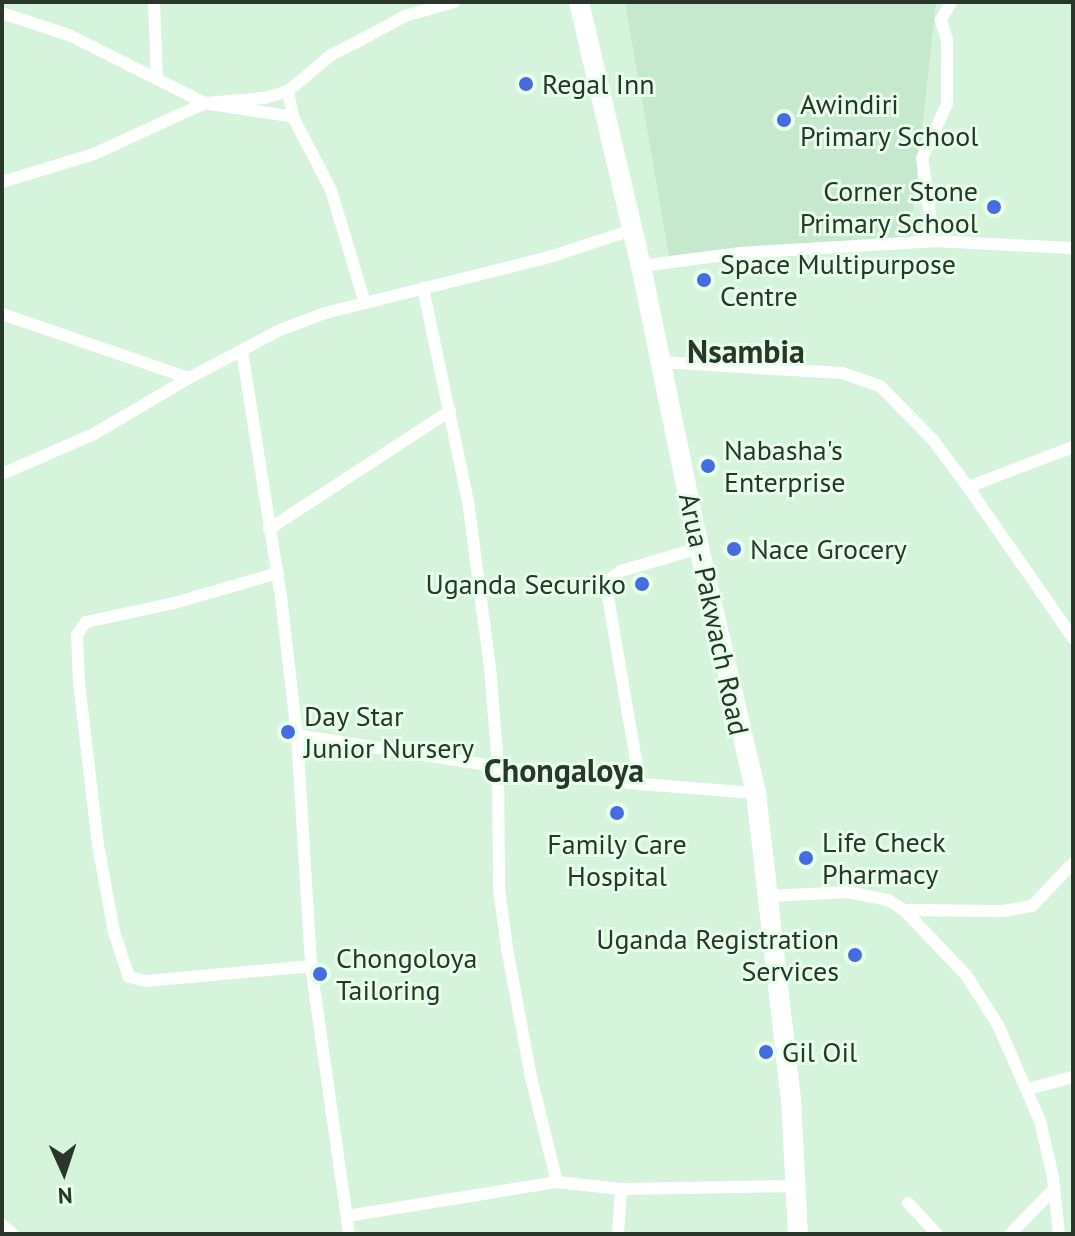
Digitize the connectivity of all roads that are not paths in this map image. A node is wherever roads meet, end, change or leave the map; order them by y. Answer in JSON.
{"nodes":[{"id":1,"x":154,"y":2,"type":"edge"},
{"id":2,"x":454,"y":2,"type":"edge"},
{"id":3,"x":579,"y":2,"type":"edge"},
{"id":4,"x":951,"y":2,"type":"edge"},
{"id":5,"x":2,"y":13,"type":"edge"},
{"id":6,"x":157,"y":77,"type":"junction"},
{"id":7,"x":288,"y":91,"type":"junction"},
{"id":8,"x":205,"y":103,"type":"junction"},
{"id":9,"x":293,"y":117,"type":"junction"},
{"id":10,"x":2,"y":182,"type":"edge"},
{"id":11,"x":632,"y":230,"type":"junction"},
{"id":12,"x":934,"y":241,"type":"junction"},
{"id":13,"x":1073,"y":248,"type":"edge"},
{"id":14,"x":641,"y":266,"type":"junction"},
{"id":15,"x":423,"y":288,"type":"junction"},
{"id":16,"x":365,"y":303,"type":"junction"},
{"id":17,"x":2,"y":314,"type":"edge"},
{"id":18,"x":242,"y":351,"type":"junction"},
{"id":19,"x":660,"y":362,"type":"junction"},
{"id":20,"x":189,"y":378,"type":"junction"},
{"id":21,"x":450,"y":411,"type":"junction"},
{"id":22,"x":1073,"y":447,"type":"edge"},
{"id":23,"x":2,"y":474,"type":"edge"},
{"id":24,"x":968,"y":487,"type":"junction"},
{"id":25,"x":269,"y":529,"type":"junction"},
{"id":26,"x":699,"y":548,"type":"junction"},
{"id":27,"x":278,"y":573,"type":"junction"},
{"id":28,"x":1073,"y":638,"type":"edge"},
{"id":29,"x":297,"y":735,"type":"junction"},
{"id":30,"x":498,"y":767,"type":"junction"},
{"id":31,"x":640,"y":784,"type":"junction"},
{"id":32,"x":756,"y":793,"type":"junction"},
{"id":33,"x":1073,"y":863,"type":"edge"},
{"id":34,"x":770,"y":896,"type":"junction"},
{"id":35,"x":904,"y":910,"type":"junction"},
{"id":36,"x":311,"y":966,"type":"junction"},
{"id":37,"x":1073,"y":1077,"type":"edge"},
{"id":38,"x":1028,"y":1089,"type":"junction"},
{"id":39,"x":557,"y":1182,"type":"junction"},
{"id":40,"x":796,"y":1186,"type":"junction"},
{"id":41,"x":1055,"y":1188,"type":"junction"},
{"id":42,"x":621,"y":1189,"type":"junction"},
{"id":43,"x":908,"y":1203,"type":"dead end"},
{"id":44,"x":347,"y":1216,"type":"junction"},
{"id":45,"x":2,"y":1225,"type":"edge"},
{"id":46,"x":13,"y":1234,"type":"edge"},
{"id":47,"x":349,"y":1234,"type":"edge"},
{"id":48,"x":618,"y":1234,"type":"edge"},
{"id":49,"x":798,"y":1234,"type":"edge"},
{"id":50,"x":937,"y":1234,"type":"edge"},
{"id":51,"x":1010,"y":1234,"type":"edge"},
{"id":52,"x":1059,"y":1234,"type":"edge"}],
"edges":[{"from":1,"to":6,"type":"street"},
{"from":2,"to":7,"type":"street"},
{"from":3,"to":11,"type":"main road","name":"Arua - Pakwach Road"},
{"from":4,"to":12,"type":"street"},
{"from":5,"to":6,"type":"street"},
{"from":6,"to":8,"type":"street"},
{"from":7,"to":8,"type":"street"},
{"from":7,"to":9,"type":"street"},
{"from":8,"to":9,"type":"street"},
{"from":8,"to":10,"type":"street"},
{"from":9,"to":16,"type":"street"},
{"from":11,"to":14,"type":"main road","name":"Arua - Pakwach Road"},
{"from":11,"to":15,"type":"street"},
{"from":12,"to":13,"type":"street"},
{"from":12,"to":14,"type":"street"},
{"from":14,"to":19,"type":"main road","name":"Arua - Pakwach Road"},
{"from":15,"to":16,"type":"street"},
{"from":15,"to":21,"type":"street"},
{"from":16,"to":18,"type":"street"},
{"from":17,"to":20,"type":"street"},
{"from":18,"to":20,"type":"street"},
{"from":18,"to":25,"type":"street"},
{"from":19,"to":24,"type":"street"},
{"from":19,"to":26,"type":"main road","name":"Arua - Pakwach Road"},
{"from":20,"to":23,"type":"street"},
{"from":21,"to":25,"type":"street"},
{"from":21,"to":30,"type":"street"},
{"from":22,"to":24,"type":"street"},
{"from":24,"to":28,"type":"street"},
{"from":25,"to":27,"type":"street"},
{"from":26,"to":31,"type":"street"},
{"from":26,"to":32,"type":"main road","name":"Arua - Pakwach Road"},
{"from":27,"to":29,"type":"street"},
{"from":27,"to":36,"type":"street"},
{"from":29,"to":30,"type":"street"},
{"from":29,"to":36,"type":"street"},
{"from":30,"to":31,"type":"street"},
{"from":30,"to":39,"type":"street"},
{"from":31,"to":32,"type":"street"},
{"from":32,"to":34,"type":"main road","name":"Arua - Pakwach Road"},
{"from":33,"to":35,"type":"street"},
{"from":34,"to":35,"type":"street"},
{"from":34,"to":40,"type":"main road","name":"Arua - Pakwach Road"},
{"from":35,"to":38,"type":"street"},
{"from":36,"to":44,"type":"street"},
{"from":37,"to":38,"type":"street"},
{"from":38,"to":41,"type":"street"},
{"from":39,"to":42,"type":"street"},
{"from":39,"to":44,"type":"street"},
{"from":40,"to":42,"type":"street"},
{"from":40,"to":49,"type":"main road","name":"Arua - Pakwach Road"},
{"from":41,"to":51,"type":"street"},
{"from":41,"to":52,"type":"street"},
{"from":42,"to":48,"type":"street"},
{"from":43,"to":50,"type":"street"},
{"from":44,"to":47,"type":"street"},
{"from":45,"to":46,"type":"street"}]}
